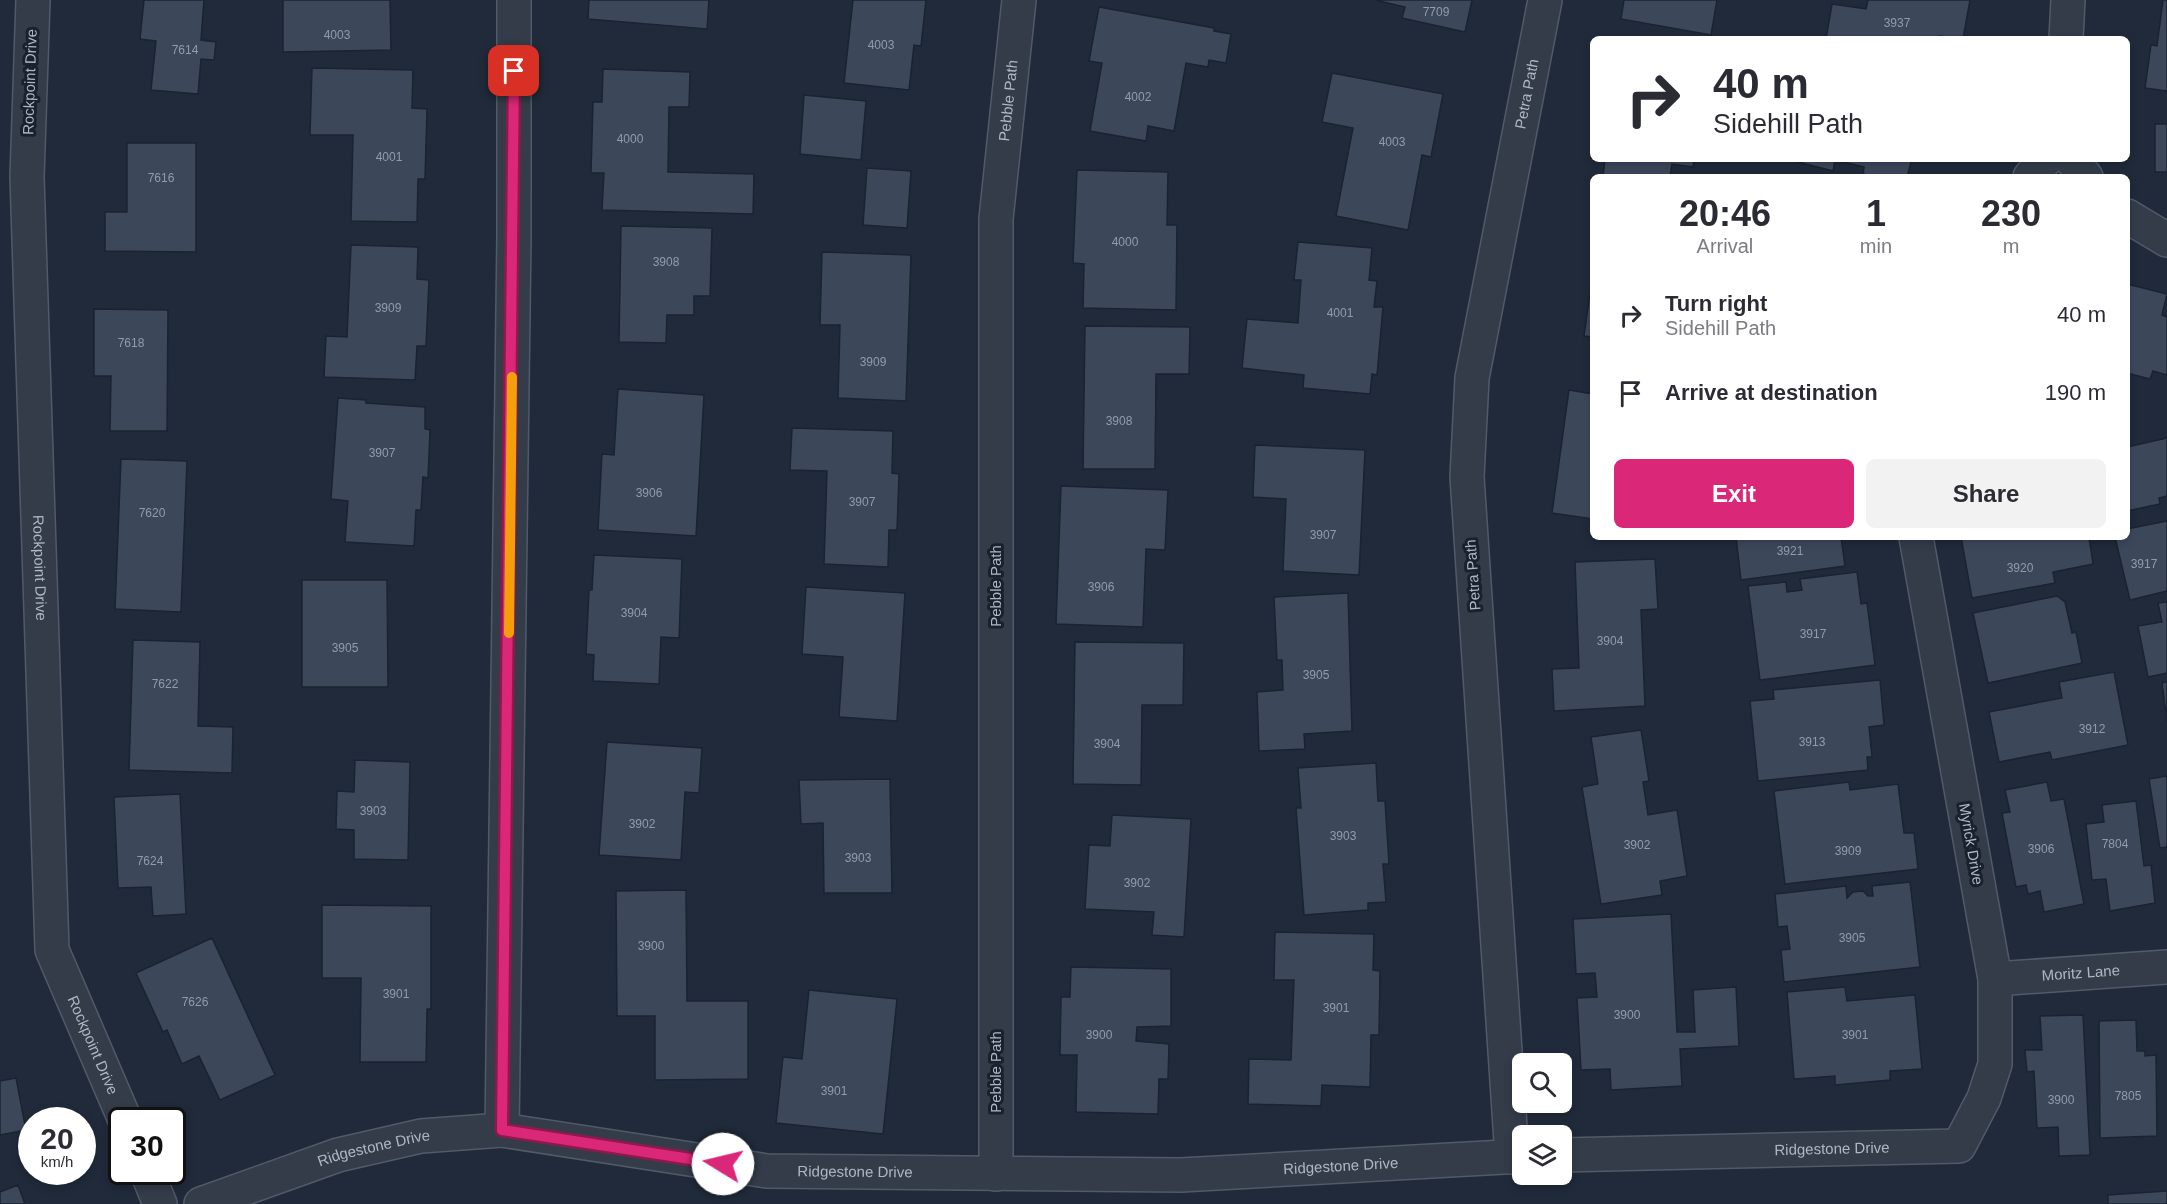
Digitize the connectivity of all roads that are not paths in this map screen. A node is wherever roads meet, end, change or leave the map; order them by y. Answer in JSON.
{"nodes":[{"id":1,"x":33,"y":0,"type":"edge"},
{"id":2,"x":514,"y":0,"type":"edge"},
{"id":3,"x":1019,"y":0,"type":"edge"},
{"id":4,"x":1545,"y":0,"type":"edge"},
{"id":5,"x":2068,"y":0,"type":"edge"},
{"id":6,"x":2066,"y":36,"type":"edge"},
{"id":7,"x":2043,"y":162,"type":"edge"},
{"id":8,"x":2074,"y":162,"type":"edge"},
{"id":9,"x":2033,"y":174,"type":"edge"},
{"id":10,"x":2084,"y":174,"type":"edge"},
{"id":11,"x":14,"y":177,"type":"edge"},
{"id":12,"x":2130,"y":218,"type":"edge"},
{"id":13,"x":2167,"y":240,"type":"edge"},
{"id":14,"x":1917,"y":540,"type":"edge"},
{"id":15,"x":2167,"y":967,"type":"edge"},
{"id":16,"x":1995,"y":979,"type":"junction"},
{"id":17,"x":119,"y":1107,"type":"edge"},
{"id":18,"x":1515,"y":1125,"type":"edge"},
{"id":19,"x":502,"y":1130,"type":"junction"},
{"id":20,"x":1959,"y":1146,"type":"joint"},
{"id":21,"x":1572,"y":1155,"type":"edge"},
{"id":22,"x":1512,"y":1156,"type":"edge"},
{"id":23,"x":996,"y":1174,"type":"junction"},
{"id":24,"x":152,"y":1185,"type":"edge"},
{"id":25,"x":160,"y":1204,"type":"edge"},
{"id":26,"x":201,"y":1204,"type":"edge"}],
"edges":[{"from":1,"to":11,"type":"street","name":"Rockpoint Drive"},
{"from":2,"to":19,"type":"street"},
{"from":3,"to":23,"type":"street","name":"Pebble Path"},
{"from":4,"to":18,"type":"street","name":"Petra Path"},
{"from":5,"to":6,"type":"street"},
{"from":7,"to":9,"type":"street"},
{"from":8,"to":10,"type":"street"},
{"from":11,"to":17,"type":"street","name":"Rockpoint Drive"},
{"from":12,"to":13,"type":"street"},
{"from":14,"to":16,"type":"street","name":"Myrick Drive"},
{"from":15,"to":16,"type":"street","name":"Moritz Lane"},
{"from":16,"to":20,"type":"street","name":"Myrick Drive"},
{"from":19,"to":23,"type":"street","name":"Ridgestone Drive"},
{"from":19,"to":26,"type":"street","name":"Ridgestone Drive"},
{"from":20,"to":21,"type":"street","name":"Ridgestone Drive"},
{"from":22,"to":23,"type":"street","name":"Ridgestone Drive"},
{"from":24,"to":25,"type":"street"}]}
